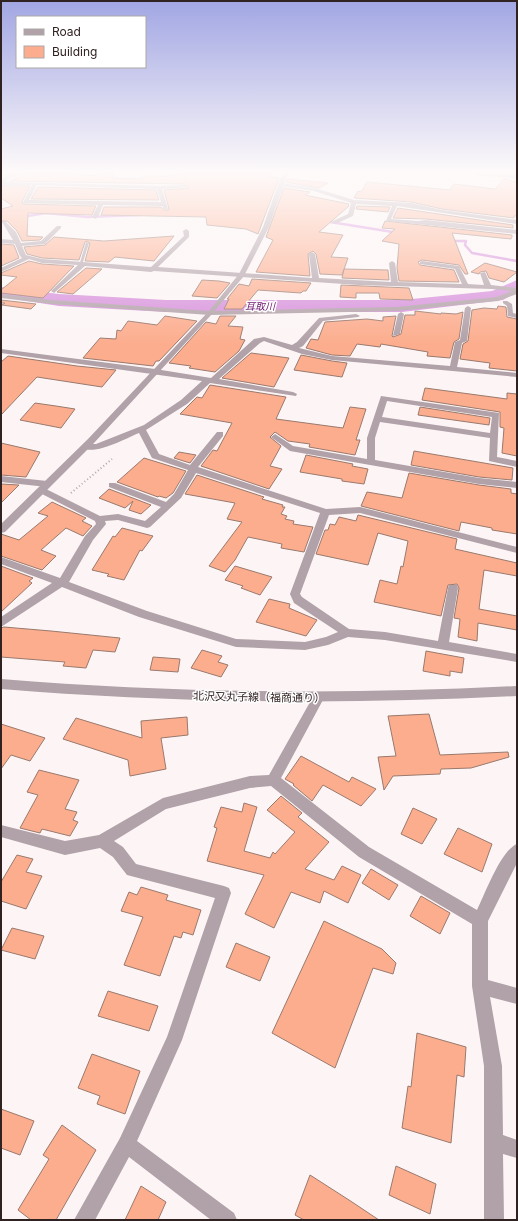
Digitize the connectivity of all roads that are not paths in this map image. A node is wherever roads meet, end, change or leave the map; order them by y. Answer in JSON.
{"nodes":[{"id":1,"x":11,"y":230,"type":"edge"},
{"id":2,"x":56,"y":230,"type":"edge"},
{"id":3,"x":265,"y":230,"type":"edge"},
{"id":4,"x":499,"y":230,"type":"edge"},
{"id":5,"x":186,"y":231,"type":"dead end"},
{"id":6,"x":517,"y":232,"type":"edge"},
{"id":7,"x":1,"y":241,"type":"edge"},
{"id":8,"x":86,"y":243,"type":"dead end"},
{"id":9,"x":17,"y":244,"type":"junction"},
{"id":10,"x":312,"y":254,"type":"dead end"},
{"id":11,"x":26,"y":258,"type":"junction"},
{"id":12,"x":6,"y":260,"type":"dead end"},
{"id":13,"x":17,"y":261,"type":"junction"},
{"id":14,"x":392,"y":263,"type":"dead end"},
{"id":15,"x":422,"y":263,"type":"dead end"},
{"id":16,"x":81,"y":265,"type":"junction"},
{"id":17,"x":1,"y":270,"type":"edge"},
{"id":18,"x":151,"y":270,"type":"junction"},
{"id":19,"x":483,"y":273,"type":"dead end"},
{"id":20,"x":242,"y":275,"type":"junction"},
{"id":21,"x":316,"y":280,"type":"junction"},
{"id":22,"x":395,"y":284,"type":"junction"},
{"id":23,"x":466,"y":286,"type":"junction"},
{"id":24,"x":490,"y":287,"type":"junction"},
{"id":25,"x":54,"y":291,"type":"dead end"},
{"id":26,"x":517,"y":291,"type":"edge"},
{"id":27,"x":1,"y":296,"type":"edge"},
{"id":28,"x":517,"y":297,"type":"edge"},
{"id":29,"x":505,"y":302,"type":"junction"},
{"id":30,"x":468,"y":308,"type":"junction"},
{"id":31,"x":211,"y":312,"type":"junction"},
{"id":32,"x":401,"y":314,"type":"junction"},
{"id":33,"x":517,"y":316,"type":"edge"},
{"id":34,"x":396,"y":334,"type":"dead end"},
{"id":35,"x":292,"y":348,"type":"junction"},
{"id":36,"x":4,"y":352,"type":"edge"},
{"id":37,"x":1,"y":359,"type":"edge"},
{"id":38,"x":453,"y":368,"type":"junction"},
{"id":39,"x":155,"y":372,"type":"junction"},
{"id":40,"x":517,"y":375,"type":"edge"},
{"id":41,"x":210,"y":380,"type":"junction"},
{"id":42,"x":293,"y":394,"type":"dead end"},
{"id":43,"x":377,"y":419,"type":"junction"},
{"id":44,"x":141,"y":429,"type":"junction"},
{"id":45,"x":220,"y":434,"type":"dead end"},
{"id":46,"x":494,"y":436,"type":"junction"},
{"id":47,"x":275,"y":437,"type":"dead end"},
{"id":48,"x":86,"y":447,"type":"junction"},
{"id":49,"x":371,"y":462,"type":"junction"},
{"id":50,"x":517,"y":464,"type":"edge"},
{"id":51,"x":192,"y":469,"type":"junction"},
{"id":52,"x":1,"y":479,"type":"edge"},
{"id":53,"x":112,"y":485,"type":"dead end"},
{"id":54,"x":517,"y":485,"type":"edge"},
{"id":55,"x":44,"y":487,"type":"junction"},
{"id":56,"x":168,"y":506,"type":"junction"},
{"id":57,"x":325,"y":512,"type":"junction"},
{"id":58,"x":99,"y":519,"type":"junction"},
{"id":59,"x":1,"y":530,"type":"edge"},
{"id":60,"x":517,"y":550,"type":"edge"},
{"id":61,"x":1,"y":560,"type":"edge"},
{"id":62,"x":60,"y":583,"type":"junction"},
{"id":63,"x":453,"y":588,"type":"dead end"},
{"id":64,"x":1,"y":623,"type":"edge"},
{"id":65,"x":347,"y":633,"type":"junction"},
{"id":66,"x":443,"y":645,"type":"junction"},
{"id":67,"x":517,"y":658,"type":"edge"},
{"id":68,"x":1,"y":684,"type":"edge"},
{"id":69,"x":517,"y":691,"type":"edge"},
{"id":70,"x":318,"y":698,"type":"junction"},
{"id":71,"x":273,"y":780,"type":"junction"},
{"id":72,"x":1,"y":831,"type":"edge"},
{"id":73,"x":102,"y":841,"type":"junction"},
{"id":74,"x":517,"y":851,"type":"edge"},
{"id":75,"x":480,"y":920,"type":"junction"},
{"id":76,"x":480,"y":986,"type":"junction"},
{"id":77,"x":517,"y":996,"type":"edge"},
{"id":78,"x":494,"y":1142,"type":"junction"},
{"id":79,"x":126,"y":1144,"type":"junction"},
{"id":80,"x":517,"y":1149,"type":"edge"},
{"id":81,"x":84,"y":1220,"type":"edge"},
{"id":82,"x":227,"y":1220,"type":"edge"},
{"id":83,"x":494,"y":1220,"type":"edge"}],
"edges":[{"from":1,"to":9,"type":"street"},
{"from":2,"to":9,"type":"street"},
{"from":3,"to":20,"type":"street"},
{"from":4,"to":6,"type":"street"},
{"from":5,"to":18,"type":"street"},
{"from":7,"to":9,"type":"street"},
{"from":8,"to":16,"type":"lane"},
{"from":9,"to":11,"type":"street"},
{"from":10,"to":21,"type":"street"},
{"from":11,"to":13,"type":"street"},
{"from":11,"to":16,"type":"street"},
{"from":12,"to":13,"type":"street"},
{"from":13,"to":17,"type":"street"},
{"from":14,"to":22,"type":"street"},
{"from":15,"to":23,"type":"street"},
{"from":16,"to":18,"type":"street"},
{"from":16,"to":25,"type":"street"},
{"from":18,"to":20,"type":"street"},
{"from":19,"to":24,"type":"street"},
{"from":20,"to":21,"type":"street"},
{"from":20,"to":31,"type":"street"},
{"from":21,"to":22,"type":"street"},
{"from":22,"to":23,"type":"street"},
{"from":23,"to":24,"type":"street"},
{"from":24,"to":26,"type":"street"},
{"from":26,"to":31,"type":"street"},
{"from":27,"to":31,"type":"street"},
{"from":28,"to":29,"type":"street"},
{"from":29,"to":30,"type":"street"},
{"from":29,"to":33,"type":"street"},
{"from":30,"to":32,"type":"street"},
{"from":30,"to":38,"type":"street"},
{"from":31,"to":39,"type":"street"},
{"from":32,"to":34,"type":"street"},
{"from":32,"to":35,"type":"street"},
{"from":35,"to":38,"type":"street"},
{"from":35,"to":41,"type":"street"},
{"from":36,"to":37,"type":"street"},
{"from":36,"to":39,"type":"street"},
{"from":38,"to":40,"type":"street"},
{"from":39,"to":41,"type":"street"},
{"from":39,"to":48,"type":"street"},
{"from":41,"to":42,"type":"street"},
{"from":41,"to":44,"type":"street"},
{"from":43,"to":46,"type":"street"},
{"from":43,"to":46,"type":"street"},
{"from":43,"to":49,"type":"street"},
{"from":44,"to":48,"type":"street"},
{"from":44,"to":51,"type":"street"},
{"from":45,"to":51,"type":"street"},
{"from":46,"to":50,"type":"street"},
{"from":47,"to":49,"type":"street"},
{"from":48,"to":55,"type":"street"},
{"from":49,"to":54,"type":"street"},
{"from":51,"to":56,"type":"street"},
{"from":51,"to":57,"type":"street"},
{"from":52,"to":55,"type":"street"},
{"from":53,"to":56,"type":"street"},
{"from":55,"to":58,"type":"street"},
{"from":55,"to":59,"type":"street"},
{"from":56,"to":58,"type":"street"},
{"from":57,"to":60,"type":"street"},
{"from":57,"to":65,"type":"street"},
{"from":58,"to":62,"type":"street"},
{"from":61,"to":62,"type":"street"},
{"from":62,"to":64,"type":"street"},
{"from":62,"to":65,"type":"street"},
{"from":63,"to":66,"type":"street"},
{"from":65,"to":66,"type":"street"},
{"from":66,"to":67,"type":"street"},
{"from":68,"to":70,"type":"street","name":"北沢又丸子線（福商通り）"},
{"from":69,"to":70,"type":"street","name":"北沢又丸子線（福商通り）"},
{"from":70,"to":71,"type":"street"},
{"from":71,"to":73,"type":"street"},
{"from":71,"to":75,"type":"street"},
{"from":72,"to":73,"type":"street"},
{"from":73,"to":79,"type":"street"},
{"from":74,"to":75,"type":"street"},
{"from":75,"to":76,"type":"street"},
{"from":76,"to":77,"type":"street"},
{"from":76,"to":78,"type":"street"},
{"from":78,"to":80,"type":"street"},
{"from":78,"to":83,"type":"street"},
{"from":79,"to":81,"type":"street"},
{"from":79,"to":82,"type":"street"}]}
